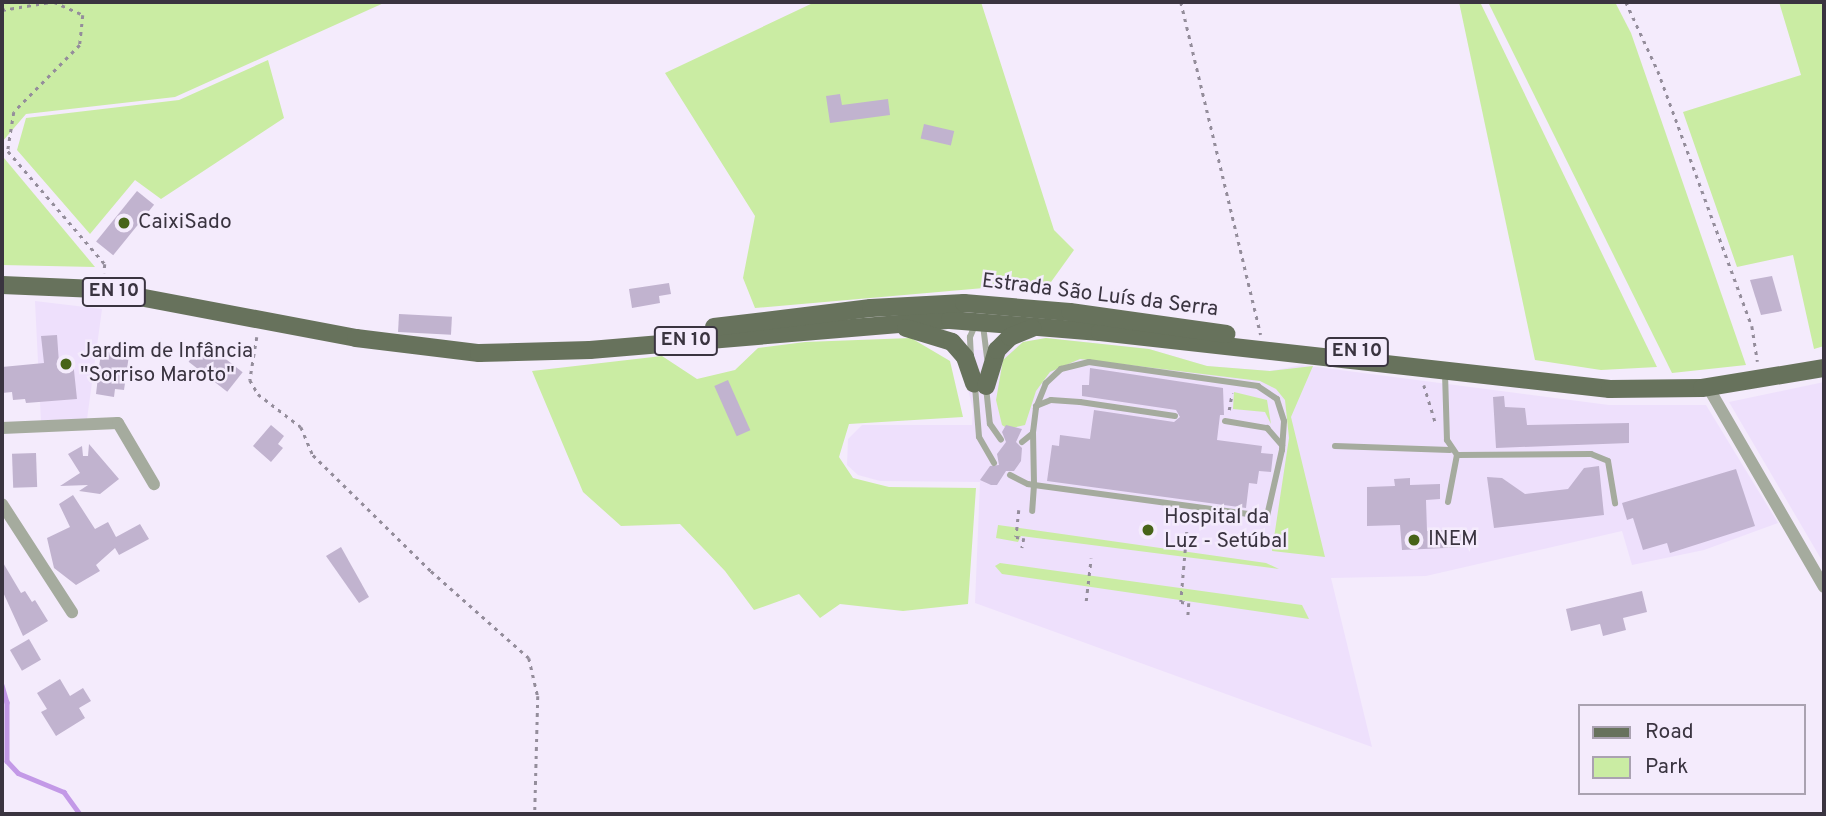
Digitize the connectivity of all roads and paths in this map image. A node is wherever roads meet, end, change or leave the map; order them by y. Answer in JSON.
{"nodes":[{"id":1,"x":52,"y":2,"type":"edge"},
{"id":2,"x":1181,"y":2,"type":"edge"},
{"id":3,"x":1626,"y":2,"type":"edge"},
{"id":4,"x":2,"y":10,"type":"edge"},
{"id":5,"x":2,"y":285,"type":"edge"},
{"id":6,"x":104,"y":290,"type":"junction"},
{"id":7,"x":985,"y":316,"type":"junction"},
{"id":8,"x":261,"y":321,"type":"junction"},
{"id":9,"x":857,"y":325,"type":"junction"},
{"id":10,"x":1043,"y":327,"type":"junction"},
{"id":11,"x":1262,"y":339,"type":"junction"},
{"id":12,"x":393,"y":344,"type":"junction"},
{"id":13,"x":1824,"y":368,"type":"edge"},
{"id":14,"x":1444,"y":370,"type":"junction"},
{"id":15,"x":1423,"y":379,"type":"dead end"},
{"id":16,"x":1761,"y":380,"type":"junction"},
{"id":17,"x":1233,"y":383,"type":"junction"},
{"id":18,"x":980,"y":384,"type":"junction"},
{"id":19,"x":1589,"y":387,"type":"junction"},
{"id":20,"x":1708,"y":387,"type":"junction"},
{"id":21,"x":1036,"y":406,"type":"junction"},
{"id":22,"x":1175,"y":416,"type":"dead end"},
{"id":23,"x":1226,"y":421,"type":"joint"},
{"id":24,"x":2,"y":428,"type":"edge"},
{"id":25,"x":1033,"y":432,"type":"junction"},
{"id":26,"x":1447,"y":438,"type":"junction"},
{"id":27,"x":1001,"y":440,"type":"dead end"},
{"id":28,"x":1022,"y":442,"type":"dead end"},
{"id":29,"x":1282,"y":445,"type":"junction"},
{"id":30,"x":1335,"y":446,"type":"dead end"},
{"id":31,"x":1453,"y":453,"type":"junction"},
{"id":32,"x":993,"y":463,"type":"dead end"},
{"id":33,"x":1010,"y":475,"type":"dead end"},
{"id":34,"x":153,"y":484,"type":"dead end"},
{"id":35,"x":1034,"y":485,"type":"junction"},
{"id":36,"x":1448,"y":502,"type":"dead end"},
{"id":37,"x":1615,"y":503,"type":"dead end"},
{"id":38,"x":2,"y":504,"type":"edge"},
{"id":39,"x":1019,"y":510,"type":"dead end"},
{"id":40,"x":1032,"y":511,"type":"dead end"},
{"id":41,"x":1186,"y":532,"type":"dead end"},
{"id":42,"x":1022,"y":548,"type":"dead end"},
{"id":43,"x":1091,"y":558,"type":"dead end"},
{"id":44,"x":1824,"y":587,"type":"edge"},
{"id":45,"x":1086,"y":601,"type":"dead end"},
{"id":46,"x":72,"y":612,"type":"dead end"},
{"id":47,"x":1188,"y":616,"type":"dead end"},
{"id":48,"x":535,"y":814,"type":"edge"}],
"edges":[{"from":1,"to":4,"type":"path"},
{"from":1,"to":6,"type":"path"},
{"from":2,"to":11,"type":"path"},
{"from":3,"to":16,"type":"path"},
{"from":5,"to":6,"type":"main road","name":"Estrada São Luís da Serra","number":"EN 10"},
{"from":6,"to":8,"type":"main road","name":"Estrada São Luís da Serra","number":"EN 10"},
{"from":7,"to":9,"type":"main road","name":"Estrada São Luís da Serra","number":"EN 10"},
{"from":7,"to":10,"type":"main road","name":"Estrada São Luís da Serra","number":"EN 10"},
{"from":7,"to":11,"type":"main road","name":"Estrada São Luís da Serra","number":"EN 10"},
{"from":7,"to":12,"type":"main road","name":"Estrada São Luís da Serra","number":"EN 10"},
{"from":7,"to":18,"type":"lane"},
{"from":7,"to":18,"type":"lane"},
{"from":8,"to":12,"type":"main road","name":"Estrada São Luís da Serra","number":"EN 10"},
{"from":8,"to":48,"type":"path"},
{"from":9,"to":12,"type":"main road","name":"Estrada São Luís da Serra","number":"EN 10"},
{"from":9,"to":18,"type":"main road"},
{"from":10,"to":14,"type":"main road","name":"Estrada São Luís da Serra","number":"EN 10"},
{"from":10,"to":18,"type":"main road"},
{"from":11,"to":19,"type":"main road","name":"Estrada São Luís da Serra","number":"EN 10"},
{"from":13,"to":16,"type":"main road","name":"Estrada São Luís da Serra","number":"EN 10"},
{"from":14,"to":19,"type":"main road","name":"Estrada São Luís da Serra","number":"EN 10"},
{"from":14,"to":26,"type":"lane"},
{"from":15,"to":26,"type":"path"},
{"from":16,"to":20,"type":"main road","name":"Estrada São Luís da Serra","number":"EN 10"},
{"from":17,"to":21,"type":"lane"},
{"from":17,"to":23,"type":"path"},
{"from":17,"to":29,"type":"lane"},
{"from":18,"to":27,"type":"lane"},
{"from":18,"to":32,"type":"lane"},
{"from":19,"to":20,"type":"main road","name":"Estrada São Luís da Serra","number":"EN 10"},
{"from":20,"to":44,"type":"street"},
{"from":21,"to":22,"type":"lane"},
{"from":21,"to":25,"type":"lane"},
{"from":23,"to":29,"type":"lane"},
{"from":24,"to":34,"type":"street"},
{"from":25,"to":28,"type":"lane"},
{"from":25,"to":35,"type":"lane"},
{"from":26,"to":31,"type":"lane"},
{"from":29,"to":35,"type":"lane"},
{"from":30,"to":31,"type":"lane"},
{"from":31,"to":36,"type":"lane"},
{"from":31,"to":37,"type":"lane"},
{"from":33,"to":35,"type":"lane"},
{"from":35,"to":40,"type":"lane"},
{"from":38,"to":46,"type":"street"},
{"from":39,"to":42,"type":"path"},
{"from":41,"to":47,"type":"path"},
{"from":43,"to":45,"type":"path"}]}
